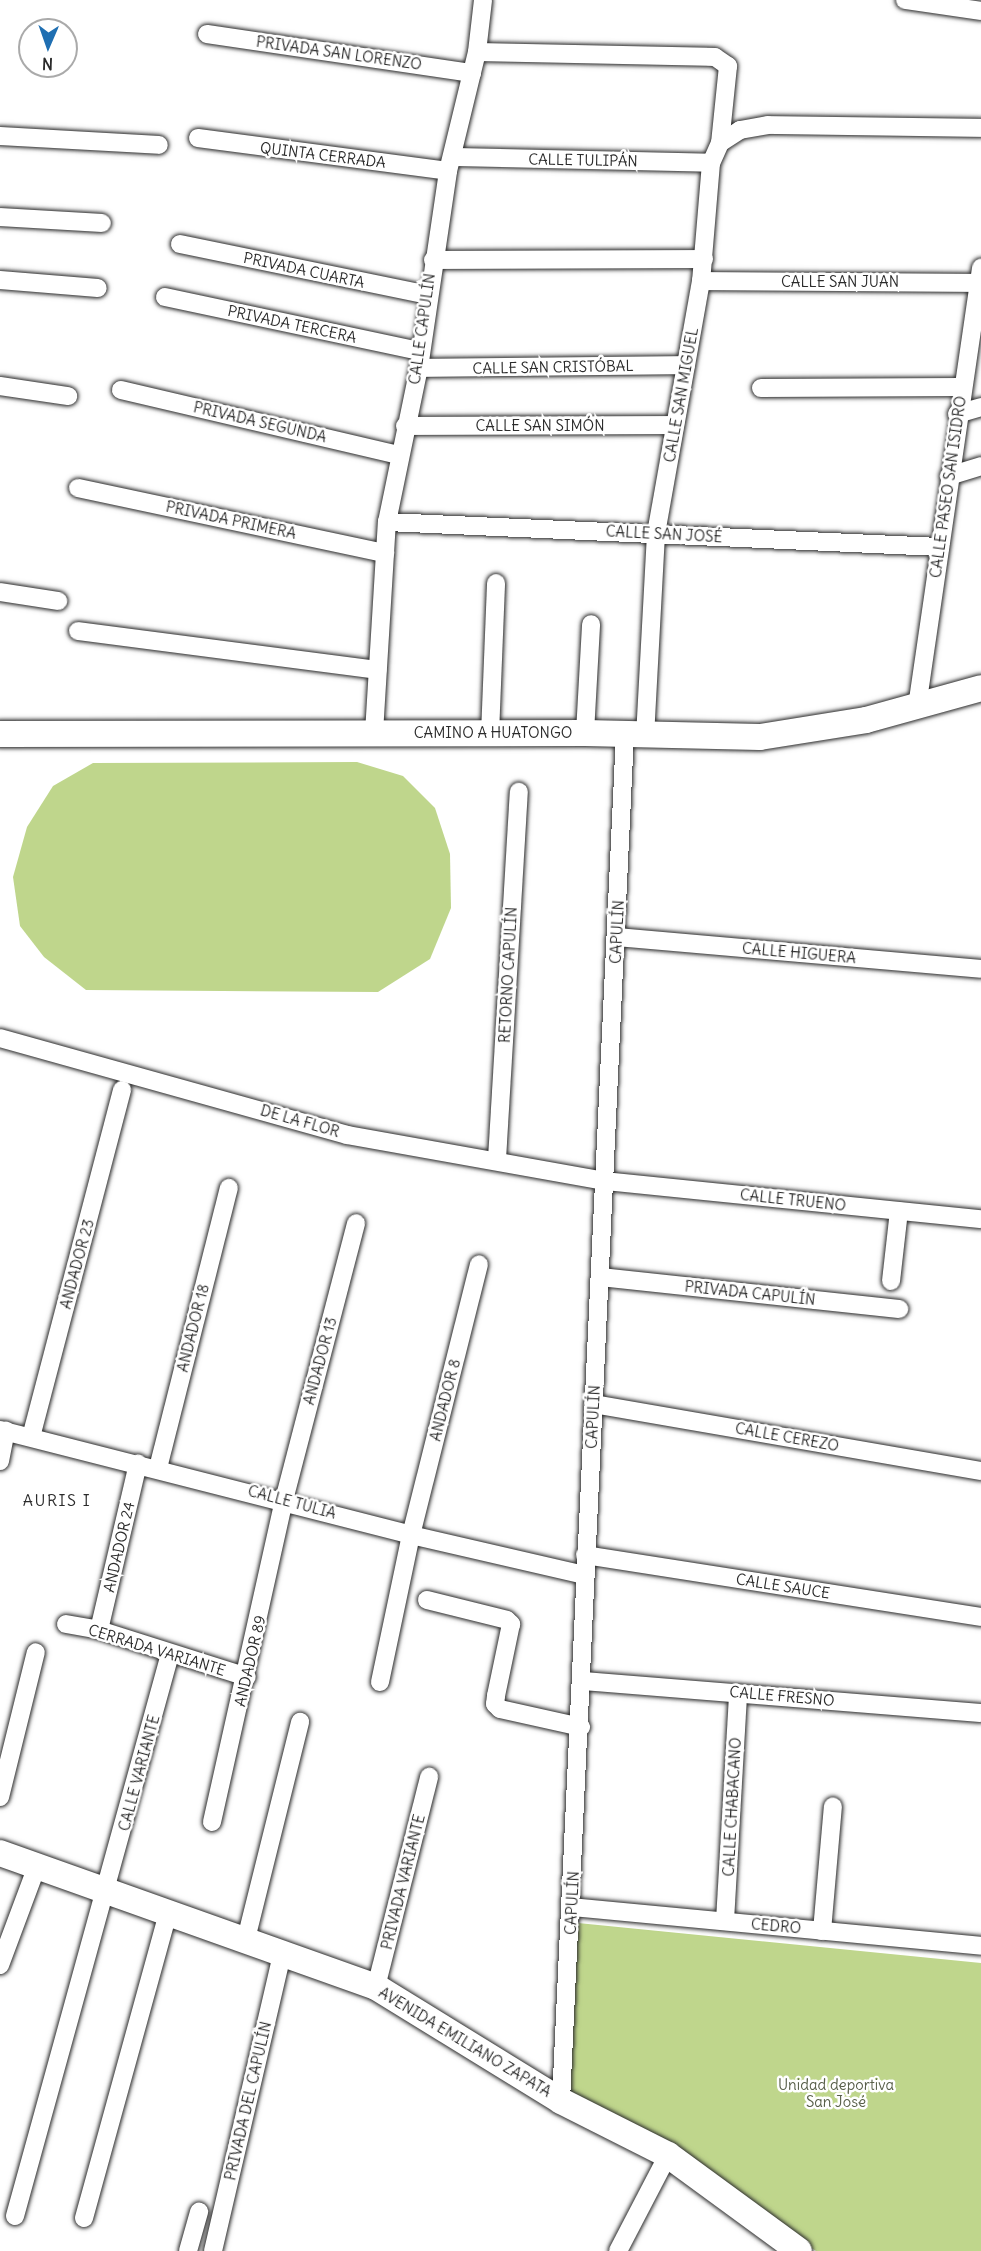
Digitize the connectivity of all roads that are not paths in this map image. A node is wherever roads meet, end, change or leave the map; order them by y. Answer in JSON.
{"nodes":[{"id":1,"x":478,"y":0,"type":"edge"},
{"id":2,"x":905,"y":0,"type":"edge"},
{"id":3,"x":981,"y":11,"type":"edge"},
{"id":4,"x":207,"y":33,"type":"dead end"},
{"id":5,"x":477,"y":51,"type":"junction"},
{"id":6,"x":472,"y":73,"type":"junction"},
{"id":7,"x":981,"y":128,"type":"edge"},
{"id":8,"x":0,"y":136,"type":"edge"},
{"id":9,"x":198,"y":138,"type":"dead end"},
{"id":10,"x":720,"y":143,"type":"junction"},
{"id":11,"x":159,"y":145,"type":"dead end"},
{"id":12,"x":711,"y":163,"type":"junction"},
{"id":13,"x":452,"y":164,"type":"junction"},
{"id":14,"x":0,"y":217,"type":"edge"},
{"id":15,"x":102,"y":223,"type":"dead end"},
{"id":16,"x":180,"y":244,"type":"dead end"},
{"id":17,"x":704,"y":259,"type":"junction"},
{"id":18,"x":432,"y":260,"type":"junction"},
{"id":19,"x":980,"y":275,"type":"edge"},
{"id":20,"x":0,"y":280,"type":"edge"},
{"id":21,"x":701,"y":281,"type":"junction"},
{"id":22,"x":98,"y":288,"type":"dead end"},
{"id":23,"x":428,"y":295,"type":"junction"},
{"id":24,"x":165,"y":297,"type":"dead end"},
{"id":25,"x":977,"y":313,"type":"edge"},
{"id":26,"x":419,"y":360,"type":"junction"},
{"id":27,"x":686,"y":365,"type":"junction"},
{"id":28,"x":0,"y":386,"type":"edge"},
{"id":29,"x":961,"y":387,"type":"junction"},
{"id":30,"x":761,"y":388,"type":"dead end"},
{"id":31,"x":121,"y":390,"type":"dead end"},
{"id":32,"x":68,"y":396,"type":"dead end"},
{"id":33,"x":981,"y":407,"type":"edge"},
{"id":34,"x":957,"y":414,"type":"junction"},
{"id":35,"x":675,"y":425,"type":"junction"},
{"id":36,"x":405,"y":426,"type":"junction"},
{"id":37,"x":399,"y":455,"type":"junction"},
{"id":38,"x":981,"y":466,"type":"edge"},
{"id":39,"x":949,"y":476,"type":"junction"},
{"id":40,"x":78,"y":488,"type":"dead end"},
{"id":41,"x":387,"y":522,"type":"junction"},
{"id":42,"x":656,"y":534,"type":"junction"},
{"id":43,"x":940,"y":547,"type":"junction"},
{"id":44,"x":385,"y":553,"type":"junction"},
{"id":45,"x":496,"y":584,"type":"dead end"},
{"id":46,"x":0,"y":592,"type":"edge"},
{"id":47,"x":58,"y":601,"type":"dead end"},
{"id":48,"x":591,"y":624,"type":"dead end"},
{"id":49,"x":78,"y":631,"type":"dead end"},
{"id":50,"x":377,"y":670,"type":"junction"},
{"id":51,"x":981,"y":688,"type":"edge"},
{"id":52,"x":917,"y":707,"type":"junction"},
{"id":53,"x":374,"y":733,"type":"junction"},
{"id":54,"x":585,"y":733,"type":"junction"},
{"id":55,"x":0,"y":734,"type":"edge"},
{"id":56,"x":490,"y":734,"type":"junction"},
{"id":57,"x":635,"y":734,"type":"junction"},
{"id":58,"x":519,"y":792,"type":"dead end"},
{"id":59,"x":616,"y":937,"type":"junction"},
{"id":60,"x":981,"y":969,"type":"edge"},
{"id":61,"x":0,"y":1038,"type":"edge"},
{"id":62,"x":122,"y":1090,"type":"dead end"},
{"id":63,"x":497,"y":1159,"type":"junction"},
{"id":64,"x":605,"y":1181,"type":"junction"},
{"id":65,"x":229,"y":1188,"type":"dead end"},
{"id":66,"x":899,"y":1211,"type":"junction"},
{"id":67,"x":981,"y":1218,"type":"edge"},
{"id":68,"x":356,"y":1223,"type":"dead end"},
{"id":69,"x":479,"y":1264,"type":"dead end"},
{"id":70,"x":600,"y":1277,"type":"junction"},
{"id":71,"x":891,"y":1281,"type":"dead end"},
{"id":72,"x":899,"y":1309,"type":"dead end"},
{"id":73,"x":594,"y":1404,"type":"junction"},
{"id":74,"x":3,"y":1430,"type":"edge"},
{"id":75,"x":32,"y":1437,"type":"junction"},
{"id":76,"x":0,"y":1461,"type":"edge"},
{"id":77,"x":138,"y":1464,"type":"junction"},
{"id":78,"x":158,"y":1468,"type":"junction"},
{"id":79,"x":981,"y":1471,"type":"edge"},
{"id":80,"x":284,"y":1500,"type":"junction"},
{"id":81,"x":411,"y":1535,"type":"junction"},
{"id":82,"x":585,"y":1556,"type":"junction"},
{"id":83,"x":584,"y":1575,"type":"junction"},
{"id":84,"x":427,"y":1600,"type":"dead end"},
{"id":85,"x":981,"y":1617,"type":"edge"},
{"id":86,"x":66,"y":1624,"type":"dead end"},
{"id":87,"x":99,"y":1630,"type":"junction"},
{"id":88,"x":36,"y":1652,"type":"dead end"},
{"id":89,"x":170,"y":1654,"type":"junction"},
{"id":90,"x":247,"y":1677,"type":"junction"},
{"id":91,"x":583,"y":1681,"type":"junction"},
{"id":92,"x":380,"y":1682,"type":"dead end"},
{"id":93,"x":738,"y":1693,"type":"junction"},
{"id":94,"x":981,"y":1713,"type":"edge"},
{"id":95,"x":300,"y":1722,"type":"dead end"},
{"id":96,"x":581,"y":1727,"type":"junction"},
{"id":97,"x":429,"y":1777,"type":"dead end"},
{"id":98,"x":0,"y":1797,"type":"edge"},
{"id":99,"x":833,"y":1806,"type":"dead end"},
{"id":100,"x":212,"y":1822,"type":"dead end"},
{"id":101,"x":0,"y":1853,"type":"edge"},
{"id":102,"x":38,"y":1866,"type":"junction"},
{"id":103,"x":107,"y":1891,"type":"junction"},
{"id":104,"x":572,"y":1907,"type":"junction"},
{"id":105,"x":168,"y":1912,"type":"junction"},
{"id":106,"x":725,"y":1922,"type":"junction"},
{"id":107,"x":822,"y":1931,"type":"junction"},
{"id":108,"x":246,"y":1939,"type":"junction"},
{"id":109,"x":981,"y":1946,"type":"edge"},
{"id":110,"x":283,"y":1951,"type":"junction"},
{"id":111,"x":0,"y":1965,"type":"edge"},
{"id":112,"x":376,"y":1987,"type":"junction"},
{"id":113,"x":561,"y":2101,"type":"junction"},
{"id":114,"x":668,"y":2155,"type":"junction"},
{"id":115,"x":199,"y":2212,"type":"dead end"},
{"id":116,"x":15,"y":2216,"type":"dead end"},
{"id":117,"x":84,"y":2218,"type":"dead end"},
{"id":118,"x":188,"y":2251,"type":"edge"},
{"id":119,"x":213,"y":2251,"type":"edge"},
{"id":120,"x":618,"y":2251,"type":"edge"},
{"id":121,"x":799,"y":2251,"type":"edge"}],
"edges":[{"from":1,"to":5,"type":"street","name":"CALLE CAPULÍN"},
{"from":2,"to":3,"type":"street"},
{"from":4,"to":6,"type":"street","name":"PRIVADA SAN LORENZO"},
{"from":5,"to":6,"type":"street","name":"CALLE CAPULÍN"},
{"from":5,"to":10,"type":"street","name":"CALLE SAN MIGUEL"},
{"from":6,"to":13,"type":"street","name":"CALLE CAPULÍN"},
{"from":7,"to":10,"type":"street"},
{"from":8,"to":11,"type":"street"},
{"from":9,"to":13,"type":"street","name":"QUINTA CERRADA"},
{"from":10,"to":12,"type":"street","name":"CALLE SAN MIGUEL"},
{"from":12,"to":13,"type":"street","name":"CALLE TULIPÁN"},
{"from":12,"to":17,"type":"street","name":"CALLE SAN MIGUEL"},
{"from":13,"to":18,"type":"street","name":"CALLE CAPULÍN"},
{"from":14,"to":15,"type":"street"},
{"from":16,"to":23,"type":"street","name":"PRIVADA CUARTA"},
{"from":17,"to":18,"type":"street"},
{"from":17,"to":21,"type":"street","name":"CALLE SAN MIGUEL"},
{"from":18,"to":23,"type":"street","name":"CALLE CAPULÍN"},
{"from":19,"to":21,"type":"street","name":"CALLE SAN JUAN"},
{"from":19,"to":25,"type":"street","name":"CALLE PASEO SAN ISIDRO"},
{"from":20,"to":22,"type":"street"},
{"from":21,"to":27,"type":"street","name":"CALLE SAN MIGUEL"},
{"from":23,"to":26,"type":"street","name":"CALLE CAPULÍN"},
{"from":24,"to":26,"type":"street","name":"PRIVADA TERCERA"},
{"from":25,"to":29,"type":"street","name":"CALLE PASEO SAN ISIDRO"},
{"from":26,"to":27,"type":"street","name":"CALLE SAN CRISTÓBAL"},
{"from":26,"to":36,"type":"street","name":"CALLE CAPULÍN"},
{"from":27,"to":35,"type":"street","name":"CALLE SAN MIGUEL"},
{"from":28,"to":32,"type":"street"},
{"from":29,"to":30,"type":"street"},
{"from":29,"to":34,"type":"street","name":"CALLE PASEO SAN ISIDRO"},
{"from":31,"to":37,"type":"street","name":"PRIVADA SEGUNDA"},
{"from":33,"to":34,"type":"street"},
{"from":34,"to":39,"type":"street","name":"CALLE PASEO SAN ISIDRO"},
{"from":35,"to":36,"type":"street","name":"CALLE SAN SIMÓN"},
{"from":35,"to":42,"type":"street","name":"CALLE SAN MIGUEL"},
{"from":36,"to":37,"type":"street","name":"CALLE CAPULÍN"},
{"from":37,"to":41,"type":"street","name":"CALLE CAPULÍN"},
{"from":38,"to":39,"type":"street"},
{"from":39,"to":43,"type":"street","name":"CALLE PASEO SAN ISIDRO"},
{"from":40,"to":44,"type":"street","name":"PRIVADA PRIMERA"},
{"from":41,"to":42,"type":"street","name":"CALLE SAN JOSÉ"},
{"from":41,"to":44,"type":"street","name":"CALLE CAPULÍN"},
{"from":42,"to":43,"type":"street","name":"CALLE SAN JOSÉ"},
{"from":42,"to":57,"type":"street","name":"CALLE SAN MIGUEL"},
{"from":43,"to":52,"type":"street","name":"CALLE PASEO SAN ISIDRO"},
{"from":44,"to":50,"type":"street","name":"CALLE CAPULÍN"},
{"from":45,"to":56,"type":"street"},
{"from":46,"to":47,"type":"street"},
{"from":48,"to":54,"type":"street"},
{"from":49,"to":50,"type":"street"},
{"from":50,"to":53,"type":"street","name":"CALLE CAPULÍN"},
{"from":51,"to":52,"type":"main road","name":"CAMINO A HUATONGO"},
{"from":52,"to":57,"type":"main road","name":"CAMINO A HUATONGO"},
{"from":53,"to":55,"type":"main road","name":"CAMINO A HUATONGO"},
{"from":53,"to":56,"type":"main road","name":"CAMINO A HUATONGO"},
{"from":54,"to":56,"type":"main road","name":"CAMINO A HUATONGO"},
{"from":54,"to":57,"type":"main road","name":"CAMINO A HUATONGO"},
{"from":57,"to":59,"type":"street","name":"CAPULÍN"},
{"from":58,"to":63,"type":"street","name":"RETORNO CAPULÍN"},
{"from":59,"to":60,"type":"street","name":"CALLE HIGUERA"},
{"from":59,"to":64,"type":"street","name":"CAPULÍN"},
{"from":61,"to":63,"type":"street","name":"DE LA FLOR"},
{"from":62,"to":75,"type":"street","name":"ANDADOR 23"},
{"from":63,"to":64,"type":"street","name":"DE LA FLOR"},
{"from":64,"to":66,"type":"street","name":"CALLE TRUENO"},
{"from":64,"to":70,"type":"street","name":"CAPULÍN"},
{"from":65,"to":78,"type":"street","name":"ANDADOR 18"},
{"from":66,"to":67,"type":"street","name":"CALLE TRUENO"},
{"from":66,"to":71,"type":"street"},
{"from":68,"to":80,"type":"street","name":"ANDADOR 13"},
{"from":69,"to":81,"type":"street","name":"ANDADOR 8"},
{"from":70,"to":72,"type":"street","name":"PRIVADA CAPULÍN"},
{"from":70,"to":73,"type":"street","name":"CAPULÍN"},
{"from":73,"to":79,"type":"street","name":"CALLE CEREZO"},
{"from":73,"to":82,"type":"street","name":"CAPULÍN"},
{"from":74,"to":75,"type":"street","name":"CALLE TULIA"},
{"from":74,"to":76,"type":"street"},
{"from":75,"to":77,"type":"street","name":"CALLE TULIA"},
{"from":77,"to":78,"type":"street","name":"CALLE TULIA"},
{"from":77,"to":87,"type":"street","name":"ANDADOR 24"},
{"from":78,"to":80,"type":"street","name":"CALLE TULIA"},
{"from":80,"to":81,"type":"street","name":"CALLE TULIA"},
{"from":80,"to":90,"type":"street","name":"ANDADOR 89"},
{"from":81,"to":83,"type":"street","name":"CALLE TULIA"},
{"from":81,"to":92,"type":"street","name":"ANDADOR 8"},
{"from":82,"to":83,"type":"street","name":"CAPULÍN"},
{"from":82,"to":85,"type":"street","name":"CALLE SAUCE"},
{"from":83,"to":91,"type":"street","name":"CAPULÍN"},
{"from":84,"to":96,"type":"street"},
{"from":86,"to":87,"type":"street","name":"CERRADA VARIANTE"},
{"from":87,"to":89,"type":"street","name":"CERRADA VARIANTE"},
{"from":88,"to":98,"type":"street"},
{"from":89,"to":90,"type":"street","name":"CERRADA VARIANTE"},
{"from":89,"to":103,"type":"street","name":"CALLE VARIANTE"},
{"from":90,"to":100,"type":"street","name":"ANDADOR 89"},
{"from":91,"to":93,"type":"street","name":"CALLE FRESNO"},
{"from":91,"to":96,"type":"street","name":"CAPULÍN"},
{"from":93,"to":94,"type":"street","name":"CALLE FRESNO"},
{"from":93,"to":106,"type":"street","name":"CALLE CHABACANO"},
{"from":95,"to":108,"type":"street"},
{"from":96,"to":104,"type":"street","name":"CAPULÍN"},
{"from":97,"to":112,"type":"street","name":"PRIVADA VARIANTE"},
{"from":99,"to":107,"type":"street"},
{"from":101,"to":102,"type":"main road","name":"AVENIDA EMILIANO ZAPATA"},
{"from":102,"to":103,"type":"main road","name":"AVENIDA EMILIANO ZAPATA"},
{"from":102,"to":111,"type":"street"},
{"from":103,"to":105,"type":"main road","name":"AVENIDA EMILIANO ZAPATA"},
{"from":103,"to":116,"type":"street","name":"CALLE VARIANTE"},
{"from":104,"to":106,"type":"street","name":"CEDRO"},
{"from":104,"to":113,"type":"street","name":"CAPULÍN"},
{"from":105,"to":108,"type":"main road","name":"AVENIDA EMILIANO ZAPATA"},
{"from":105,"to":117,"type":"street"},
{"from":106,"to":107,"type":"street","name":"CEDRO"},
{"from":107,"to":109,"type":"street","name":"CEDRO"},
{"from":108,"to":110,"type":"main road","name":"AVENIDA EMILIANO ZAPATA"},
{"from":110,"to":112,"type":"main road","name":"AVENIDA EMILIANO ZAPATA"},
{"from":110,"to":119,"type":"street","name":"PRIVADA DEL CAPULÍN"},
{"from":112,"to":113,"type":"main road","name":"AVENIDA EMILIANO ZAPATA"},
{"from":113,"to":114,"type":"main road","name":"AVENIDA EMILIANO ZAPATA"},
{"from":114,"to":120,"type":"street"},
{"from":114,"to":121,"type":"main road","name":"AVENIDA EMILIANO ZAPATA"},
{"from":115,"to":118,"type":"street"}]}
